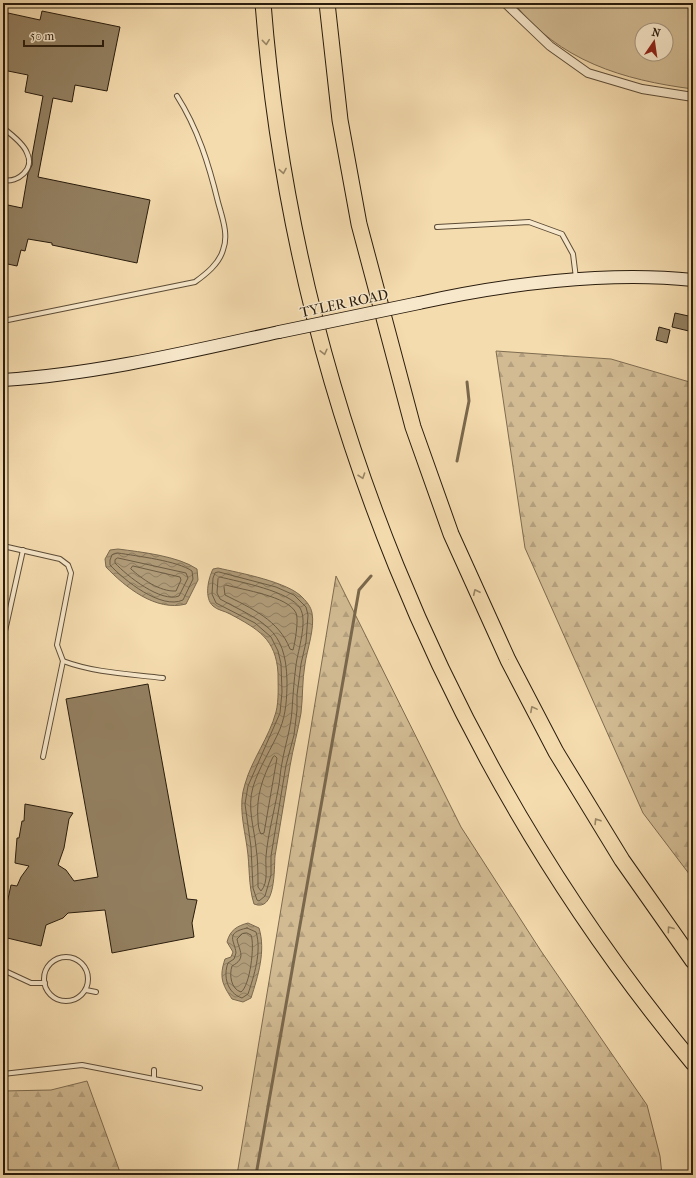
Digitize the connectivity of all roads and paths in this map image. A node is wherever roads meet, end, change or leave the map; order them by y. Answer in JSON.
{"nodes":[{"id":1,"x":263,"y":3,"type":"edge"},
{"id":2,"x":327,"y":3,"type":"edge"},
{"id":3,"x":506,"y":3,"type":"edge"},
{"id":4,"x":177,"y":96,"type":"dead end"},
{"id":5,"x":693,"y":97,"type":"edge"},
{"id":6,"x":3,"y":128,"type":"edge"},
{"id":7,"x":3,"y":180,"type":"edge"},
{"id":8,"x":437,"y":227,"type":"dead end"},
{"id":9,"x":577,"y":280,"type":"junction"},
{"id":10,"x":693,"y":280,"type":"edge"},
{"id":11,"x":3,"y":321,"type":"edge"},
{"id":12,"x":3,"y":380,"type":"edge"},
{"id":13,"x":3,"y":546,"type":"edge"},
{"id":14,"x":23,"y":550,"type":"junction"},
{"id":15,"x":3,"y":640,"type":"edge"},
{"id":16,"x":63,"y":661,"type":"junction"},
{"id":17,"x":163,"y":678,"type":"dead end"},
{"id":18,"x":43,"y":757,"type":"dead end"},
{"id":19,"x":693,"y":961,"type":"edge"},
{"id":20,"x":3,"y":970,"type":"edge"},
{"id":21,"x":45,"y":984,"type":"junction"},
{"id":22,"x":86,"y":990,"type":"junction"},
{"id":23,"x":96,"y":992,"type":"dead end"},
{"id":24,"x":693,"y":1063,"type":"edge"},
{"id":25,"x":154,"y":1070,"type":"dead end"},
{"id":26,"x":3,"y":1074,"type":"edge"},
{"id":27,"x":154,"y":1079,"type":"junction"},
{"id":28,"x":200,"y":1088,"type":"dead end"}],
"edges":[{"from":1,"to":24,"type":"highway","one_way":true},
{"from":19,"to":2,"type":"highway","one_way":true},
{"from":3,"to":5,"type":"street"},
{"from":4,"to":11,"type":"lane"},
{"from":6,"to":7,"type":"lane"},
{"from":8,"to":9,"type":"lane"},
{"from":9,"to":10,"type":"street","name":"TYLER ROAD"},
{"from":9,"to":12,"type":"street","name":"TYLER ROAD","bridge":true},
{"from":13,"to":14,"type":"lane"},
{"from":14,"to":15,"type":"lane"},
{"from":14,"to":16,"type":"lane"},
{"from":16,"to":17,"type":"lane"},
{"from":16,"to":18,"type":"lane"},
{"from":20,"to":21,"type":"lane"},
{"from":21,"to":22,"type":"lane"},
{"from":21,"to":22,"type":"lane"},
{"from":22,"to":23,"type":"lane"},
{"from":25,"to":27,"type":"lane"},
{"from":26,"to":27,"type":"lane"},
{"from":27,"to":28,"type":"lane"}]}
